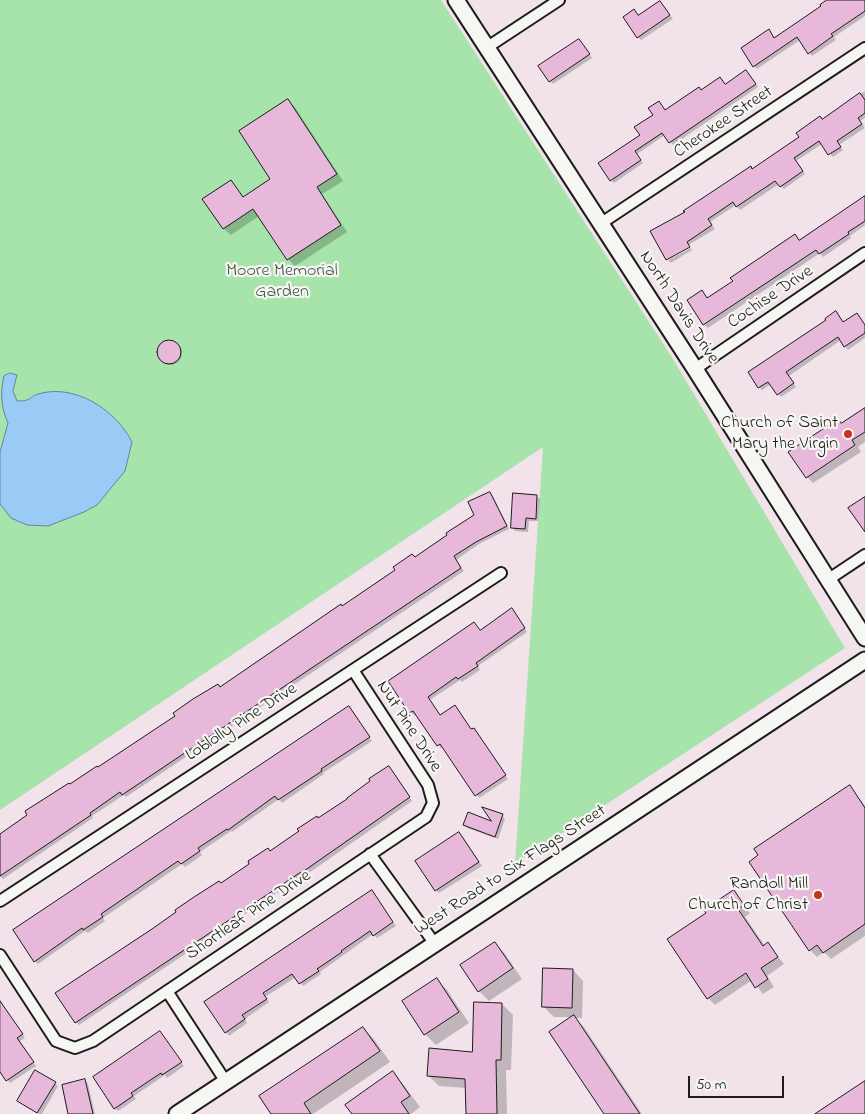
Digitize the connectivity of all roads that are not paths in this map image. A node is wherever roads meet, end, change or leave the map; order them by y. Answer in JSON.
{"nodes":[{"id":1,"x":456,"y":0,"type":"edge"},
{"id":2,"x":559,"y":0,"type":"edge"},
{"id":3,"x":486,"y":48,"type":"junction"},
{"id":4,"x":865,"y":48,"type":"edge"},
{"id":5,"x":600,"y":224,"type":"junction"},
{"id":6,"x":865,"y":253,"type":"edge"},
{"id":7,"x":695,"y":369,"type":"junction"},
{"id":8,"x":865,"y":555,"type":"edge"},
{"id":9,"x":501,"y":573,"type":"dead end"},
{"id":10,"x":829,"y":579,"type":"junction"},
{"id":11,"x":865,"y":638,"type":"edge"},
{"id":12,"x":865,"y":660,"type":"edge"},
{"id":13,"x":352,"y":670,"type":"junction"},
{"id":14,"x":433,"y":803,"type":"joint"},
{"id":15,"x":370,"y":854,"type":"junction"},
{"id":16,"x":0,"y":901,"type":"edge"},
{"id":17,"x":434,"y":944,"type":"junction"},
{"id":18,"x":0,"y":955,"type":"edge"},
{"id":19,"x":167,"y":991,"type":"junction"},
{"id":20,"x":226,"y":1082,"type":"junction"},
{"id":21,"x":177,"y":1114,"type":"edge"}],
"edges":[{"from":1,"to":3,"type":"street","name":"North Davis Drive"},
{"from":2,"to":3,"type":"street"},
{"from":3,"to":5,"type":"street","name":"North Davis Drive"},
{"from":4,"to":5,"type":"street","name":"Cherokee Street"},
{"from":5,"to":7,"type":"street","name":"North Davis Drive"},
{"from":6,"to":7,"type":"street","name":"Cochise Drive"},
{"from":7,"to":10,"type":"street","name":"North Davis Drive"},
{"from":8,"to":10,"type":"street"},
{"from":9,"to":13,"type":"street","name":"Loblolly Pine Drive"},
{"from":10,"to":11,"type":"street","name":"North Davis Drive"},
{"from":12,"to":17,"type":"street","name":"West Road to Six Flags Street"},
{"from":13,"to":14,"type":"street","name":"Nut Pine Drive"},
{"from":13,"to":16,"type":"street","name":"Loblolly Pine Drive"},
{"from":14,"to":15,"type":"street","name":"Shortleaf Pine Drive"},
{"from":15,"to":17,"type":"street"},
{"from":15,"to":19,"type":"street","name":"Shortleaf Pine Drive"},
{"from":17,"to":20,"type":"street","name":"West Road to Six Flags Street"},
{"from":18,"to":19,"type":"street","name":"Shortleaf Pine Drive"},
{"from":19,"to":20,"type":"street"},
{"from":20,"to":21,"type":"street","name":"West Road to Six Flags Street"}]}
